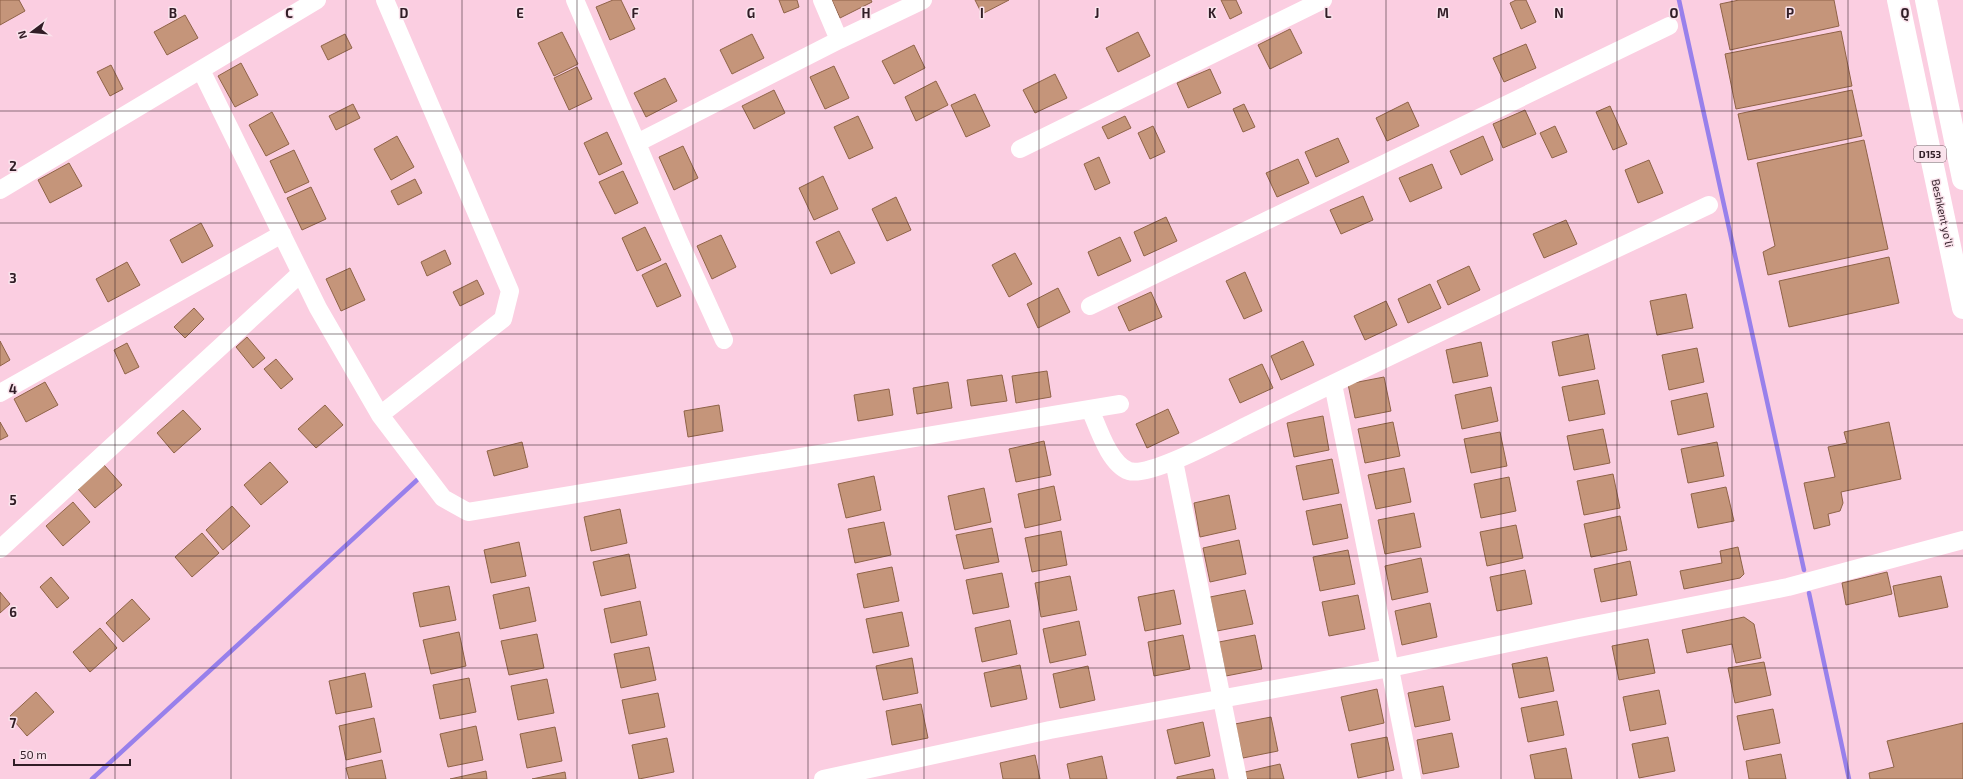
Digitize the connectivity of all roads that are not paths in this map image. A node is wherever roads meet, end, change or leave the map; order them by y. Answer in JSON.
{"nodes":[{"id":1,"x":317,"y":0,"type":"edge"},
{"id":2,"x":385,"y":0,"type":"edge"},
{"id":3,"x":574,"y":0,"type":"edge"},
{"id":4,"x":822,"y":0,"type":"edge"},
{"id":5,"x":923,"y":0,"type":"edge"},
{"id":6,"x":1323,"y":0,"type":"edge"},
{"id":7,"x":1898,"y":0,"type":"edge"},
{"id":8,"x":1926,"y":0,"type":"edge"},
{"id":9,"x":1669,"y":26,"type":"dead end"},
{"id":10,"x":839,"y":40,"type":"junction"},
{"id":11,"x":201,"y":70,"type":"junction"},
{"id":12,"x":637,"y":143,"type":"junction"},
{"id":13,"x":1020,"y":149,"type":"dead end"},
{"id":14,"x":1963,"y":179,"type":"edge"},
{"id":15,"x":0,"y":190,"type":"edge"},
{"id":16,"x":1709,"y":205,"type":"dead end"},
{"id":17,"x":282,"y":234,"type":"junction"},
{"id":18,"x":301,"y":273,"type":"junction"},
{"id":19,"x":1090,"y":306,"type":"dead end"},
{"id":20,"x":1963,"y":308,"type":"edge"},
{"id":21,"x":724,"y":340,"type":"dead end"},
{"id":22,"x":1333,"y":384,"type":"junction"},
{"id":23,"x":0,"y":393,"type":"edge"},
{"id":24,"x":1120,"y":404,"type":"dead end"},
{"id":25,"x":1090,"y":409,"type":"junction"},
{"id":26,"x":380,"y":415,"type":"junction"},
{"id":27,"x":1174,"y":462,"type":"junction"},
{"id":28,"x":1963,"y":540,"type":"edge"},
{"id":29,"x":0,"y":549,"type":"edge"},
{"id":30,"x":1390,"y":668,"type":"junction"},
{"id":31,"x":1222,"y":700,"type":"junction"},
{"id":32,"x":823,"y":779,"type":"edge"},
{"id":33,"x":1238,"y":779,"type":"edge"},
{"id":34,"x":1412,"y":779,"type":"edge"}],
"edges":[{"from":1,"to":11,"type":"street"},
{"from":2,"to":26,"type":"street"},
{"from":3,"to":12,"type":"street"},
{"from":4,"to":10,"type":"street"},
{"from":5,"to":10,"type":"street"},
{"from":6,"to":13,"type":"street"},
{"from":7,"to":20,"type":"main road","name":"Beshkent yoʻli","number":"D153"},
{"from":8,"to":14,"type":"main road","number":"D153"},
{"from":9,"to":19,"type":"street"},
{"from":10,"to":12,"type":"street"},
{"from":11,"to":15,"type":"street"},
{"from":11,"to":17,"type":"street"},
{"from":12,"to":21,"type":"street"},
{"from":16,"to":22,"type":"street"},
{"from":17,"to":18,"type":"street"},
{"from":17,"to":23,"type":"street"},
{"from":18,"to":26,"type":"street"},
{"from":18,"to":29,"type":"street"},
{"from":22,"to":27,"type":"street"},
{"from":22,"to":30,"type":"street"},
{"from":24,"to":25,"type":"street"},
{"from":25,"to":26,"type":"street"},
{"from":25,"to":27,"type":"street"},
{"from":27,"to":31,"type":"street"},
{"from":28,"to":30,"type":"street"},
{"from":30,"to":31,"type":"street"},
{"from":30,"to":34,"type":"street"},
{"from":31,"to":32,"type":"street"},
{"from":31,"to":33,"type":"street"}]}
